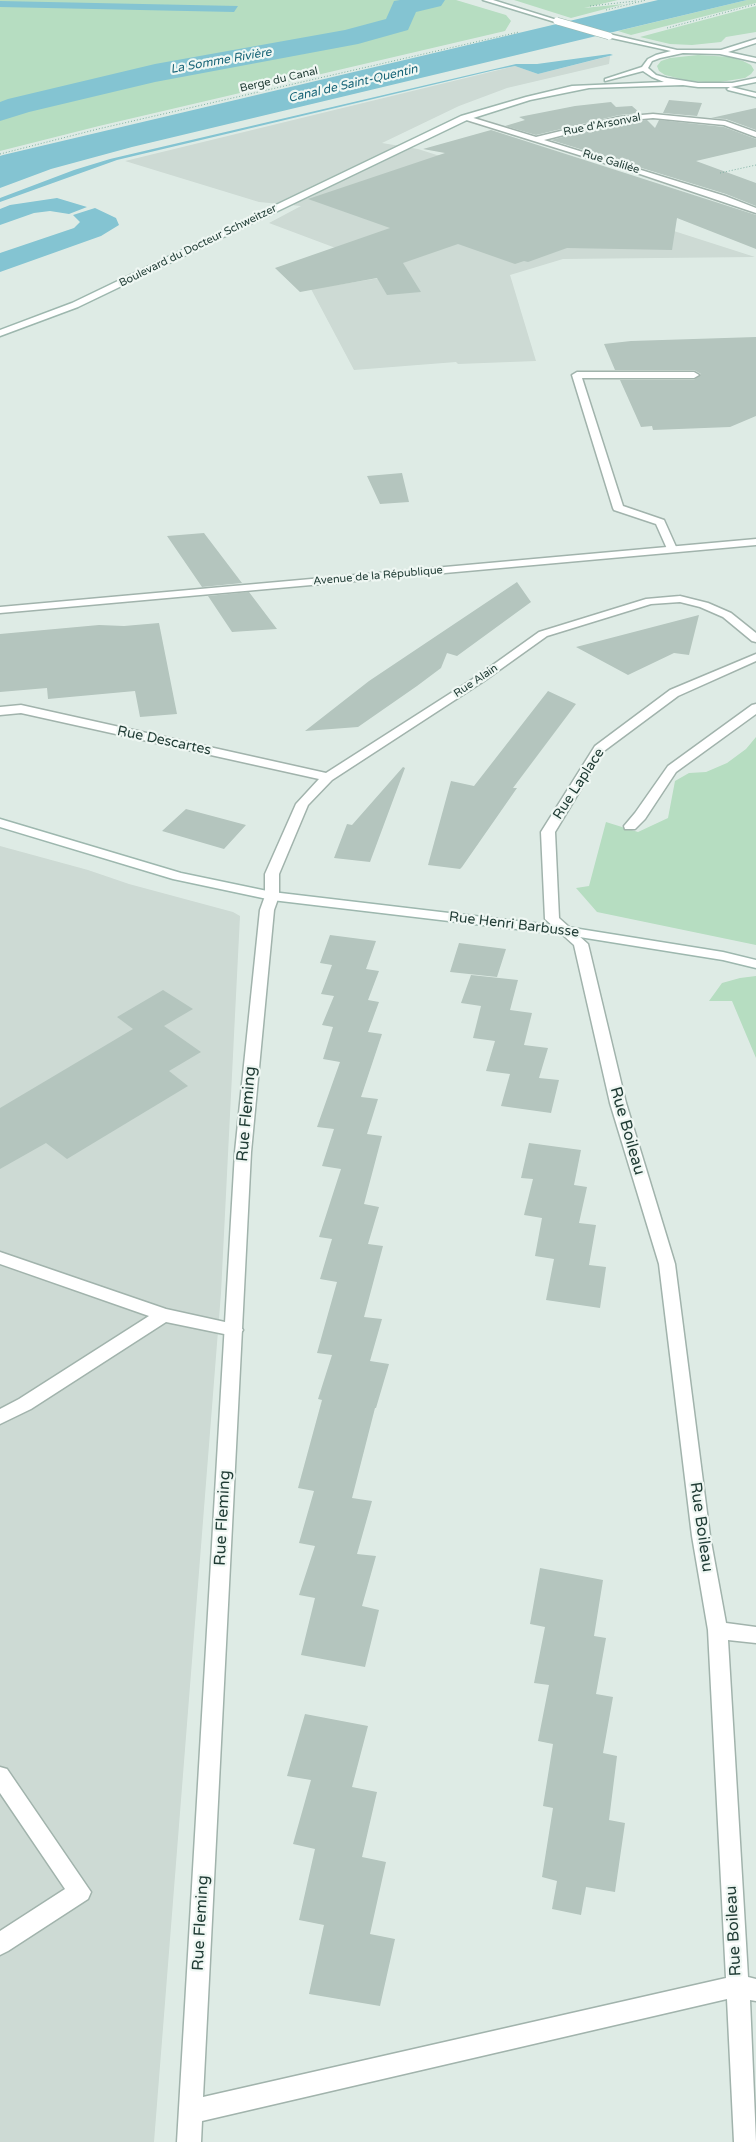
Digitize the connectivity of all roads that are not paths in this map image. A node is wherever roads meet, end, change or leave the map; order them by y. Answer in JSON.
{"nodes":[{"id":1,"x":486,"y":0,"type":"edge"},
{"id":2,"x":622,"y":40,"type":"junction"},
{"id":3,"x":756,"y":41,"type":"edge"},
{"id":4,"x":683,"y":51,"type":"junction"},
{"id":5,"x":720,"y":52,"type":"junction"},
{"id":6,"x":643,"y":56,"type":"junction"},
{"id":7,"x":756,"y":60,"type":"edge"},
{"id":8,"x":644,"y":68,"type":"junction"},
{"id":9,"x":756,"y":81,"type":"edge"},
{"id":10,"x":681,"y":83,"type":"junction"},
{"id":11,"x":588,"y":86,"type":"junction"},
{"id":12,"x":717,"y":86,"type":"junction"},
{"id":13,"x":756,"y":95,"type":"edge"},
{"id":14,"x":464,"y":118,"type":"junction"},
{"id":15,"x":756,"y":135,"type":"edge"},
{"id":16,"x":536,"y":139,"type":"junction"},
{"id":17,"x":756,"y":211,"type":"edge"},
{"id":18,"x":0,"y":333,"type":"edge"},
{"id":19,"x":694,"y":374,"type":"dead end"},
{"id":20,"x":756,"y":542,"type":"edge"},
{"id":21,"x":672,"y":549,"type":"junction"},
{"id":22,"x":0,"y":610,"type":"edge"},
{"id":23,"x":756,"y":639,"type":"edge"},
{"id":24,"x":756,"y":657,"type":"edge"},
{"id":25,"x":756,"y":708,"type":"edge"},
{"id":26,"x":0,"y":711,"type":"edge"},
{"id":27,"x":328,"y":777,"type":"junction"},
{"id":28,"x":0,"y":823,"type":"edge"},
{"id":29,"x":630,"y":826,"type":"dead end"},
{"id":30,"x":272,"y":896,"type":"junction"},
{"id":31,"x":567,"y":931,"type":"junction"},
{"id":32,"x":756,"y":964,"type":"edge"},
{"id":33,"x":0,"y":1258,"type":"edge"},
{"id":34,"x":164,"y":1314,"type":"junction"},
{"id":35,"x":234,"y":1330,"type":"junction"},
{"id":36,"x":0,"y":1417,"type":"edge"},
{"id":37,"x":718,"y":1630,"type":"junction"},
{"id":38,"x":756,"y":1635,"type":"edge"},
{"id":39,"x":0,"y":1776,"type":"edge"},
{"id":40,"x":0,"y":1944,"type":"edge"},
{"id":41,"x":746,"y":1988,"type":"edge"},
{"id":42,"x":191,"y":2112,"type":"junction"},
{"id":43,"x":189,"y":2142,"type":"edge"},
{"id":44,"x":746,"y":2142,"type":"edge"}],
"edges":[{"from":1,"to":2,"type":"street","bridge":true},
{"from":2,"to":4,"type":"street"},
{"from":2,"to":6,"type":"street"},
{"from":3,"to":5,"type":"street"},
{"from":4,"to":5,"type":"street"},
{"from":4,"to":6,"type":"street"},
{"from":5,"to":7,"type":"street"},
{"from":6,"to":8,"type":"street"},
{"from":8,"to":10,"type":"street"},
{"from":8,"to":11,"type":"street"},
{"from":9,"to":12,"type":"street"},
{"from":10,"to":11,"type":"street"},
{"from":10,"to":12,"type":"street"},
{"from":11,"to":14,"type":"street","name":"Boulevard du Docteur Schweitzer"},
{"from":12,"to":13,"type":"street"},
{"from":14,"to":16,"type":"street","name":"Rue Galilée"},
{"from":14,"to":18,"type":"street","name":"Boulevard du Docteur Schweitzer"},
{"from":15,"to":16,"type":"street","name":"Rue d'Arsonval"},
{"from":16,"to":17,"type":"street","name":"Rue Galilée"},
{"from":19,"to":21,"type":"street"},
{"from":20,"to":21,"type":"street","name":"Avenue de la République"},
{"from":21,"to":22,"type":"street","name":"Avenue de la République"},
{"from":23,"to":27,"type":"street","name":"Rue Alain"},
{"from":24,"to":31,"type":"street","name":"Rue Laplace"},
{"from":25,"to":29,"type":"street"},
{"from":26,"to":27,"type":"street","name":"Rue Descartes"},
{"from":27,"to":30,"type":"street","name":"Rue Alain"},
{"from":28,"to":30,"type":"street","name":"Rue Henri Barbusse"},
{"from":30,"to":31,"type":"street","name":"Rue Henri Barbusse"},
{"from":30,"to":35,"type":"street","name":"Rue Fleming"},
{"from":31,"to":32,"type":"street","name":"Rue Henri Barbusse"},
{"from":31,"to":37,"type":"street","name":"Rue Boileau"},
{"from":33,"to":34,"type":"street"},
{"from":34,"to":35,"type":"street"},
{"from":34,"to":36,"type":"street"},
{"from":35,"to":42,"type":"street","name":"Rue Fleming"},
{"from":37,"to":38,"type":"street"},
{"from":37,"to":41,"type":"street","name":"Rue Boileau"},
{"from":39,"to":40,"type":"street"},
{"from":41,"to":42,"type":"street"},
{"from":41,"to":44,"type":"street","name":"Rue Boileau"},
{"from":42,"to":43,"type":"street","name":"Rue Fleming"}]}
